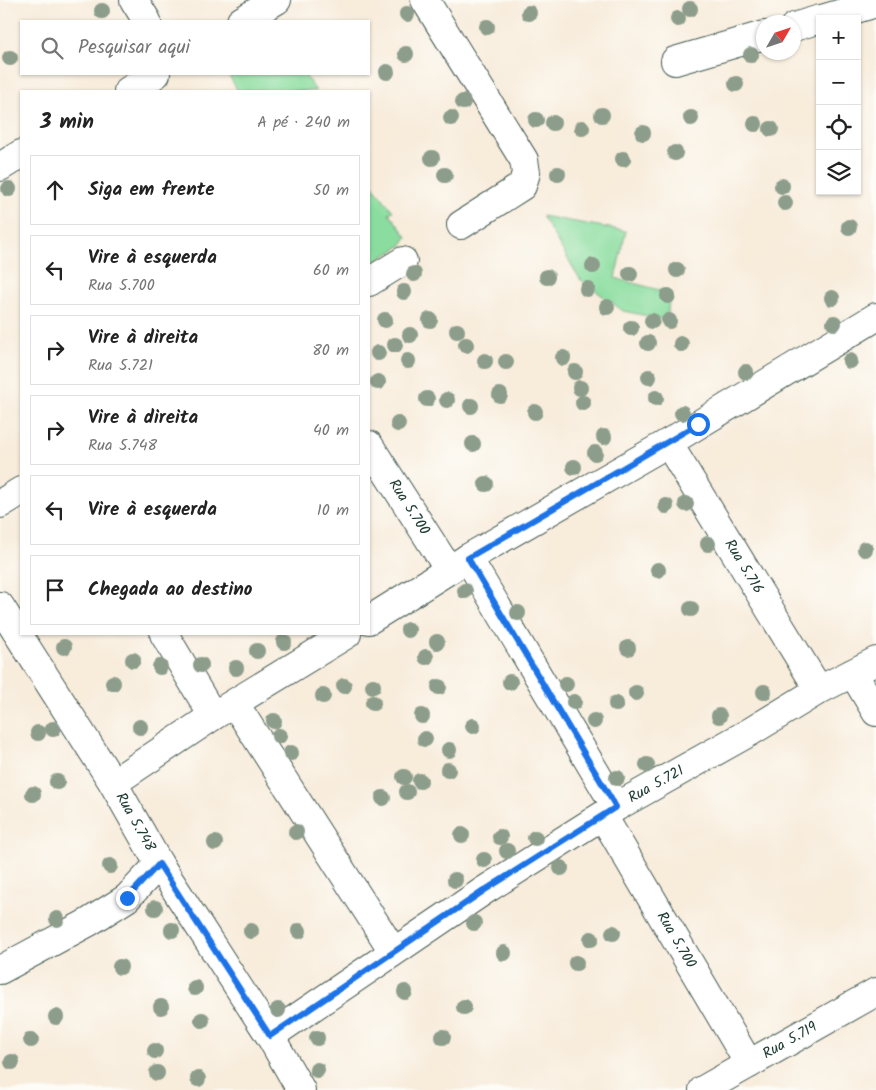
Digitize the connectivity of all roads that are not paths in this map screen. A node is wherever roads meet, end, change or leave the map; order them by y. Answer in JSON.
{"nodes":[{"id":1,"x":134,"y":0,"type":"edge"},
{"id":2,"x":277,"y":0,"type":"edge"},
{"id":3,"x":425,"y":0,"type":"edge"},
{"id":4,"x":876,"y":4,"type":"edge"},
{"id":5,"x":836,"y":15,"type":"edge"},
{"id":6,"x":145,"y":20,"type":"edge"},
{"id":7,"x":244,"y":20,"type":"edge"},
{"id":8,"x":816,"y":20,"type":"edge"},
{"id":9,"x":801,"y":25,"type":"edge"},
{"id":10,"x":756,"y":38,"type":"edge"},
{"id":11,"x":675,"y":61,"type":"dead end"},
{"id":12,"x":20,"y":155,"type":"edge"},
{"id":13,"x":0,"y":167,"type":"edge"},
{"id":14,"x":461,"y":225,"type":"dead end"},
{"id":15,"x":403,"y":261,"type":"dead end"},
{"id":16,"x":370,"y":281,"type":"edge"},
{"id":17,"x":876,"y":317,"type":"edge"},
{"id":18,"x":668,"y":443,"type":"junction"},
{"id":19,"x":370,"y":446,"type":"edge"},
{"id":20,"x":20,"y":492,"type":"edge"},
{"id":21,"x":0,"y":504,"type":"edge"},
{"id":22,"x":459,"y":564,"type":"junction"},
{"id":23,"x":0,"y":606,"type":"edge"},
{"id":24,"x":370,"y":619,"type":"edge"},
{"id":25,"x":165,"y":635,"type":"edge"},
{"id":26,"x":345,"y":635,"type":"edge"},
{"id":27,"x":865,"y":667,"type":"edge"},
{"id":28,"x":819,"y":690,"type":"junction"},
{"id":29,"x":224,"y":710,"type":"junction"},
{"id":30,"x":876,"y":712,"type":"edge"},
{"id":31,"x":114,"y":783,"type":"junction"},
{"id":32,"x":610,"y":812,"type":"junction"},
{"id":33,"x":159,"y":864,"type":"junction"},
{"id":34,"x":393,"y":951,"type":"junction"},
{"id":35,"x":0,"y":970,"type":"edge"},
{"id":36,"x":876,"y":992,"type":"edge"},
{"id":37,"x":270,"y":1036,"type":"junction"},
{"id":38,"x":749,"y":1064,"type":"junction"},
{"id":39,"x":301,"y":1090,"type":"edge"},
{"id":40,"x":703,"y":1090,"type":"edge"}],
"edges":[{"from":1,"to":6,"type":"street"},
{"from":2,"to":7,"type":"street"},
{"from":3,"to":14,"type":"street"},
{"from":4,"to":5,"type":"street"},
{"from":8,"to":9,"type":"street"},
{"from":10,"to":11,"type":"street"},
{"from":12,"to":13,"type":"street"},
{"from":15,"to":16,"type":"street"},
{"from":17,"to":18,"type":"street"},
{"from":18,"to":22,"type":"street"},
{"from":18,"to":28,"type":"street","name":"Rua 5.716"},
{"from":19,"to":22,"type":"street","name":"Rua 5.700"},
{"from":20,"to":21,"type":"street"},
{"from":22,"to":24,"type":"street"},
{"from":22,"to":32,"type":"street","name":"Rua 5.700"},
{"from":23,"to":31,"type":"street","name":"Rua 5.748"},
{"from":25,"to":29,"type":"street"},
{"from":26,"to":29,"type":"street"},
{"from":27,"to":28,"type":"street","name":"Rua 5.721"},
{"from":27,"to":30,"type":"street"},
{"from":28,"to":32,"type":"street","name":"Rua 5.721"},
{"from":29,"to":31,"type":"street"},
{"from":29,"to":34,"type":"street"},
{"from":31,"to":33,"type":"street","name":"Rua 5.748"},
{"from":32,"to":34,"type":"street","name":"Rua 5.721"},
{"from":32,"to":38,"type":"street","name":"Rua 5.700"},
{"from":33,"to":35,"type":"street"},
{"from":33,"to":37,"type":"street","name":"Rua 5.748"},
{"from":34,"to":37,"type":"street","name":"Rua 5.721"},
{"from":36,"to":38,"type":"street","name":"Rua 5.719"},
{"from":37,"to":39,"type":"street","name":"Rua 5.748"},
{"from":38,"to":40,"type":"street","name":"Rua 5.719"}]}
